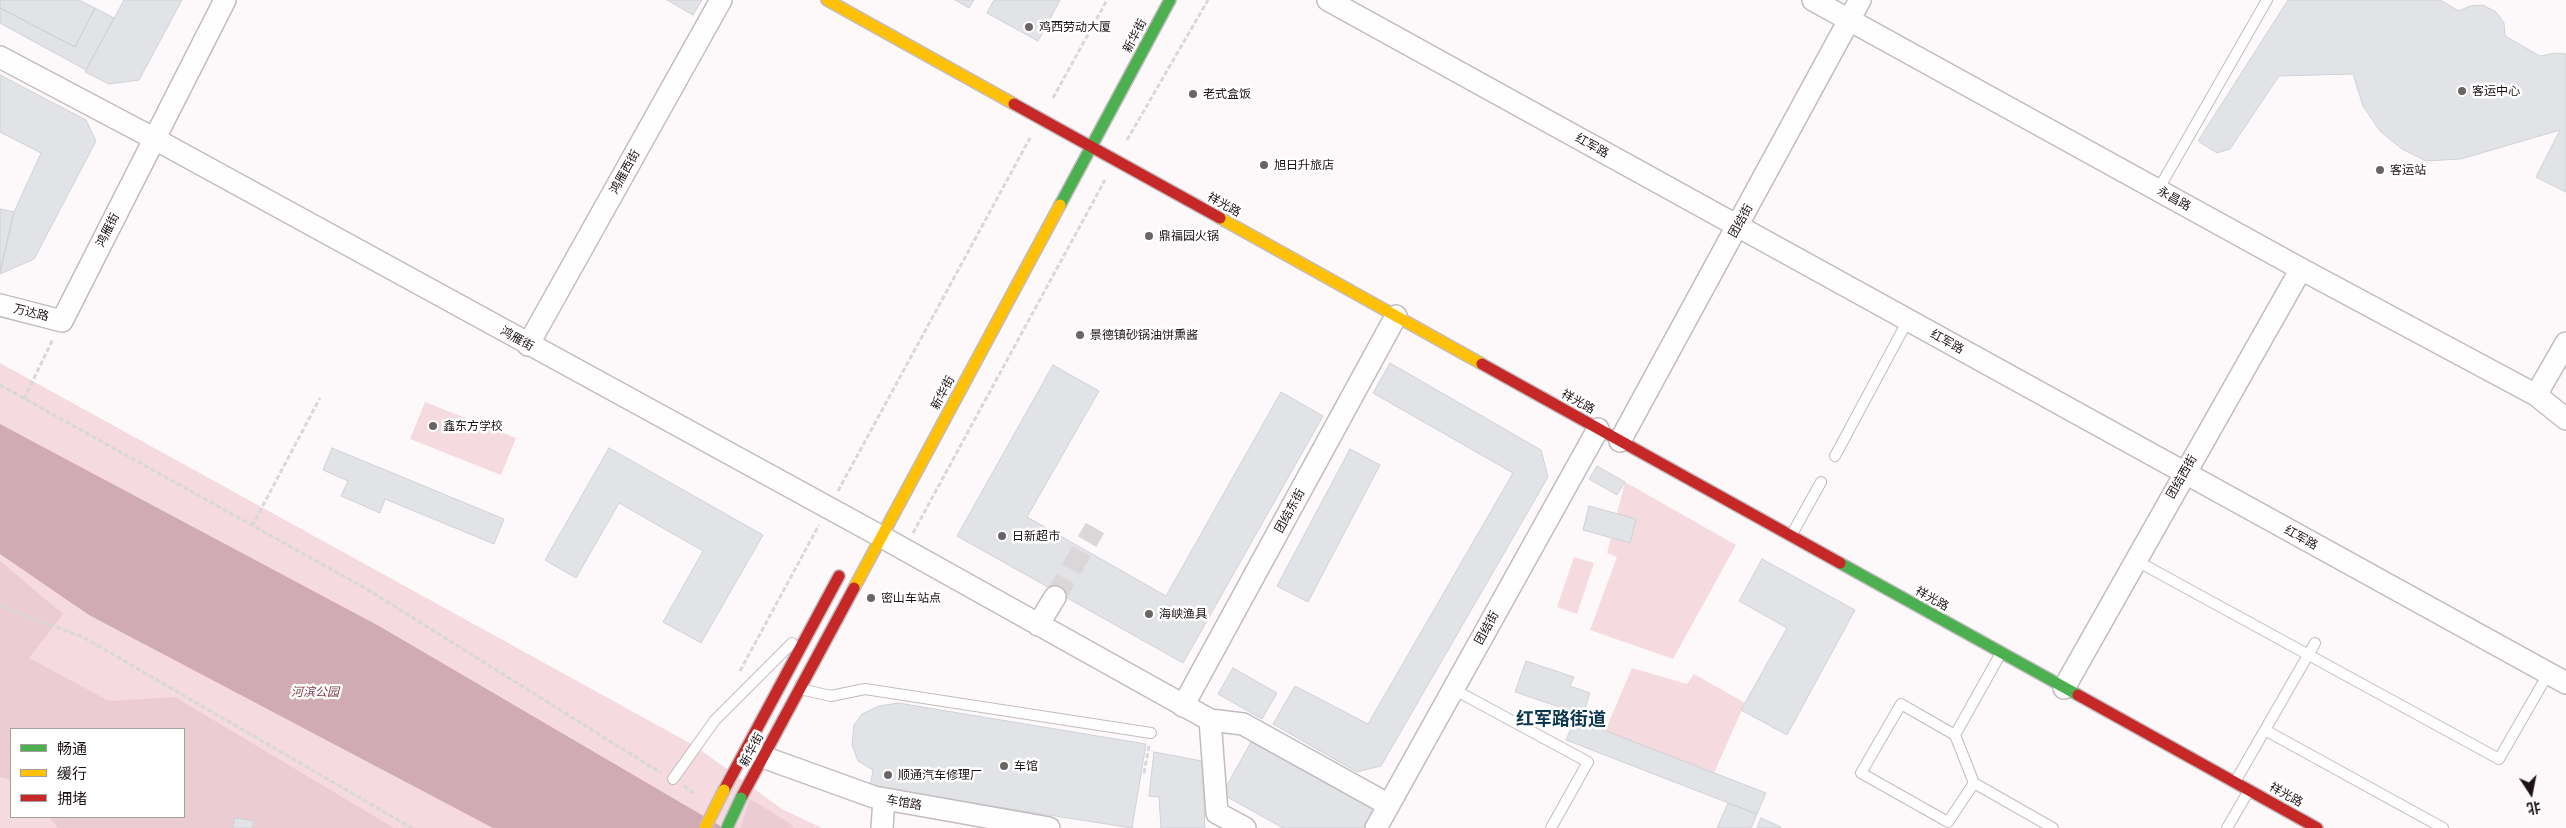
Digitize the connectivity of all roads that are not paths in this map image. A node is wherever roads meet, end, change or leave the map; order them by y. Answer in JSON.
{"nodes":[{"id":1,"x":225,"y":0,"type":"edge"},
{"id":2,"x":721,"y":0,"type":"edge"},
{"id":3,"x":827,"y":0,"type":"edge"},
{"id":4,"x":1170,"y":0,"type":"edge"},
{"id":5,"x":1328,"y":0,"type":"edge"},
{"id":6,"x":1813,"y":0,"type":"edge"},
{"id":7,"x":1860,"y":0,"type":"edge"},
{"id":8,"x":2267,"y":0,"type":"edge"},
{"id":9,"x":1850,"y":20,"type":"junction"},
{"id":10,"x":0,"y":58,"type":"edge"},
{"id":11,"x":153,"y":138,"type":"junction"},
{"id":12,"x":1091,"y":147,"type":"junction"},
{"id":13,"x":2158,"y":190,"type":"junction"},
{"id":14,"x":1738,"y":226,"type":"junction"},
{"id":15,"x":2301,"y":268,"type":"junction"},
{"id":16,"x":0,"y":306,"type":"edge"},
{"id":17,"x":1396,"y":316,"type":"junction"},
{"id":18,"x":1908,"y":320,"type":"junction"},
{"id":19,"x":62,"y":321,"type":"joint"},
{"id":20,"x":2566,"y":343,"type":"edge"},
{"id":21,"x":528,"y":345,"type":"junction"},
{"id":22,"x":2536,"y":394,"type":"junction"},
{"id":23,"x":2566,"y":419,"type":"edge"},
{"id":24,"x":1598,"y":429,"type":"junction"},
{"id":25,"x":1620,"y":441,"type":"junction"},
{"id":26,"x":1835,"y":456,"type":"dead end"},
{"id":27,"x":2184,"y":473,"type":"junction"},
{"id":28,"x":1821,"y":482,"type":"dead end"},
{"id":29,"x":869,"y":530,"type":"junction"},
{"id":30,"x":1792,"y":536,"type":"junction"},
{"id":31,"x":2136,"y":560,"type":"junction"},
{"id":32,"x":847,"y":562,"type":"dead end"},
{"id":33,"x":1055,"y":597,"type":"tunnel mouth"},
{"id":34,"x":815,"y":620,"type":"junction"},
{"id":35,"x":1038,"y":625,"type":"junction"},
{"id":36,"x":2315,"y":643,"type":"dead end"},
{"id":37,"x":2001,"y":653,"type":"junction"},
{"id":38,"x":2308,"y":654,"type":"junction"},
{"id":39,"x":2557,"y":679,"type":"edge"},
{"id":40,"x":2064,"y":688,"type":"junction"},
{"id":41,"x":800,"y":689,"type":"junction"},
{"id":42,"x":1453,"y":689,"type":"junction"},
{"id":43,"x":1183,"y":706,"type":"junction"},
{"id":44,"x":1210,"y":720,"type":"junction"},
{"id":45,"x":2265,"y":730,"type":"junction"},
{"id":46,"x":1151,"y":733,"type":"road end"},
{"id":47,"x":1956,"y":735,"type":"junction"},
{"id":48,"x":763,"y":757,"type":"junction"},
{"id":49,"x":673,"y":780,"type":"road end"},
{"id":50,"x":1974,"y":783,"type":"junction"},
{"id":51,"x":2235,"y":783,"type":"junction"},
{"id":52,"x":2249,"y":790,"type":"junction"},
{"id":53,"x":884,"y":799,"type":"junction"},
{"id":54,"x":1389,"y":805,"type":"junction"},
{"id":55,"x":1946,"y":825,"type":"edge"},
{"id":56,"x":705,"y":828,"type":"edge"},
{"id":57,"x":727,"y":828,"type":"edge"},
{"id":58,"x":882,"y":828,"type":"edge"},
{"id":59,"x":1049,"y":828,"type":"edge"},
{"id":60,"x":1246,"y":828,"type":"edge"},
{"id":61,"x":1376,"y":828,"type":"edge"},
{"id":62,"x":1551,"y":828,"type":"edge"},
{"id":63,"x":2053,"y":828,"type":"edge"},
{"id":64,"x":2227,"y":828,"type":"edge"},
{"id":65,"x":2316,"y":828,"type":"edge"},
{"id":66,"x":2443,"y":828,"type":"edge"}],
"edges":[{"from":1,"to":11,"type":"street","name":"鸿雁街"},
{"from":2,"to":21,"type":"street","name":"鸿雁西街"},
{"from":3,"to":12,"type":"street","name":"祥光路"},
{"from":4,"to":12,"type":"street","name":"新华街"},
{"from":5,"to":14,"type":"street","name":"红军路"},
{"from":6,"to":9,"type":"street","name":"永昌路"},
{"from":7,"to":9,"type":"street","name":"团结街"},
{"from":8,"to":13,"type":"lane"},
{"from":9,"to":13,"type":"street","name":"永昌路"},
{"from":9,"to":14,"type":"street","name":"团结街"},
{"from":10,"to":11,"type":"street"},
{"from":11,"to":19,"type":"street","name":"鸿雁街"},
{"from":11,"to":21,"type":"street","name":"鸿雁街"},
{"from":12,"to":17,"type":"street","name":"祥光路"},
{"from":12,"to":29,"type":"street","name":"新华街"},
{"from":13,"to":15,"type":"street","name":"永昌路"},
{"from":14,"to":18,"type":"street","name":"红军路"},
{"from":14,"to":25,"type":"street","name":"团结街"},
{"from":15,"to":22,"type":"street","name":"永昌路"},
{"from":15,"to":27,"type":"street","name":"团结西街"},
{"from":16,"to":19,"type":"street","name":"万达路"},
{"from":17,"to":24,"type":"street","name":"祥光路"},
{"from":17,"to":43,"type":"street","name":"团结东街"},
{"from":18,"to":26,"type":"lane"},
{"from":18,"to":27,"type":"street","name":"红军路"},
{"from":20,"to":22,"type":"street"},
{"from":21,"to":29,"type":"street","name":"鸿雁街"},
{"from":22,"to":23,"type":"street","name":"永昌路"},
{"from":24,"to":25,"type":"street","name":"祥光路"},
{"from":24,"to":42,"type":"street","name":"团结街"},
{"from":25,"to":30,"type":"street","name":"祥光路"},
{"from":27,"to":31,"type":"street","name":"团结西街"},
{"from":27,"to":39,"type":"street","name":"红军路"},
{"from":28,"to":30,"type":"lane"},
{"from":29,"to":35,"type":"street","name":"鸿雁街"},
{"from":29,"to":41,"type":"street","name":"新华街"},
{"from":30,"to":37,"type":"street","name":"祥光路"},
{"from":31,"to":38,"type":"lane"},
{"from":31,"to":40,"type":"street","name":"团结西街"},
{"from":32,"to":34,"type":"street","name":"新华街"},
{"from":33,"to":35,"type":"street"},
{"from":34,"to":49,"type":"lane"},
{"from":34,"to":56,"type":"street","name":"新华街","bridge":true},
{"from":35,"to":43,"type":"street","name":"鸿雁街"},
{"from":36,"to":38,"type":"lane"},
{"from":37,"to":40,"type":"street","name":"祥光路"},
{"from":37,"to":47,"type":"lane"},
{"from":38,"to":39,"type":"lane"},
{"from":38,"to":45,"type":"lane"},
{"from":40,"to":51,"type":"street","name":"祥光路"},
{"from":41,"to":46,"type":"lane"},
{"from":41,"to":48,"type":"street","name":"新华街"},
{"from":42,"to":54,"type":"street","name":"团结街"},
{"from":42,"to":62,"type":"lane"},
{"from":43,"to":44,"type":"street","name":"鸿雁街"},
{"from":44,"to":54,"type":"street"},
{"from":44,"to":60,"type":"street"},
{"from":45,"to":51,"type":"lane"},
{"from":45,"to":66,"type":"lane"},
{"from":47,"to":50,"type":"lane"},
{"from":47,"to":55,"type":"lane"},
{"from":48,"to":53,"type":"street","name":"车馆路"},
{"from":48,"to":57,"type":"street","name":"新华街","bridge":true},
{"from":50,"to":55,"type":"lane"},
{"from":50,"to":63,"type":"lane"},
{"from":51,"to":52,"type":"street","name":"祥光路"},
{"from":52,"to":64,"type":"lane"},
{"from":52,"to":65,"type":"street","name":"祥光路"},
{"from":53,"to":58,"type":"street"},
{"from":53,"to":59,"type":"street","name":"车馆路"},
{"from":54,"to":61,"type":"street","name":"团结街"}]}
